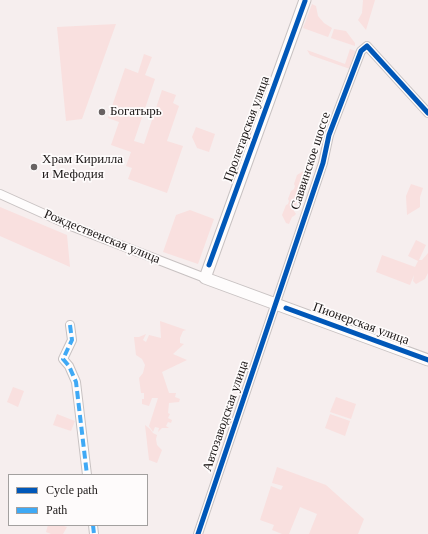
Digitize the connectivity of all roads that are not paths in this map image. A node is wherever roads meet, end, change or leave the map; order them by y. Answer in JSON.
{"nodes":[{"id":1,"x":305,"y":0,"type":"edge"},
{"id":2,"x":428,"y":113,"type":"edge"},
{"id":3,"x":0,"y":194,"type":"edge"},
{"id":4,"x":205,"y":278,"type":"junction"},
{"id":5,"x":275,"y":304,"type":"junction"},
{"id":6,"x":70,"y":325,"type":"dead end"},
{"id":7,"x":428,"y":360,"type":"edge"},
{"id":8,"x":87,"y":474,"type":"edge"},
{"id":9,"x":198,"y":534,"type":"edge"}],
"edges":[{"from":1,"to":4,"type":"main road","name":"Пролетарская улица"},
{"from":2,"to":5,"type":"street","name":"Саввинское шоссе"},
{"from":3,"to":4,"type":"street","name":"Рождественская улица"},
{"from":4,"to":5,"type":"main road","name":"Пионерская улица"},
{"from":5,"to":7,"type":"main road","name":"Пионерская улица"},
{"from":5,"to":9,"type":"street","name":"Автозаводская улица"},
{"from":6,"to":8,"type":"street"}]}
